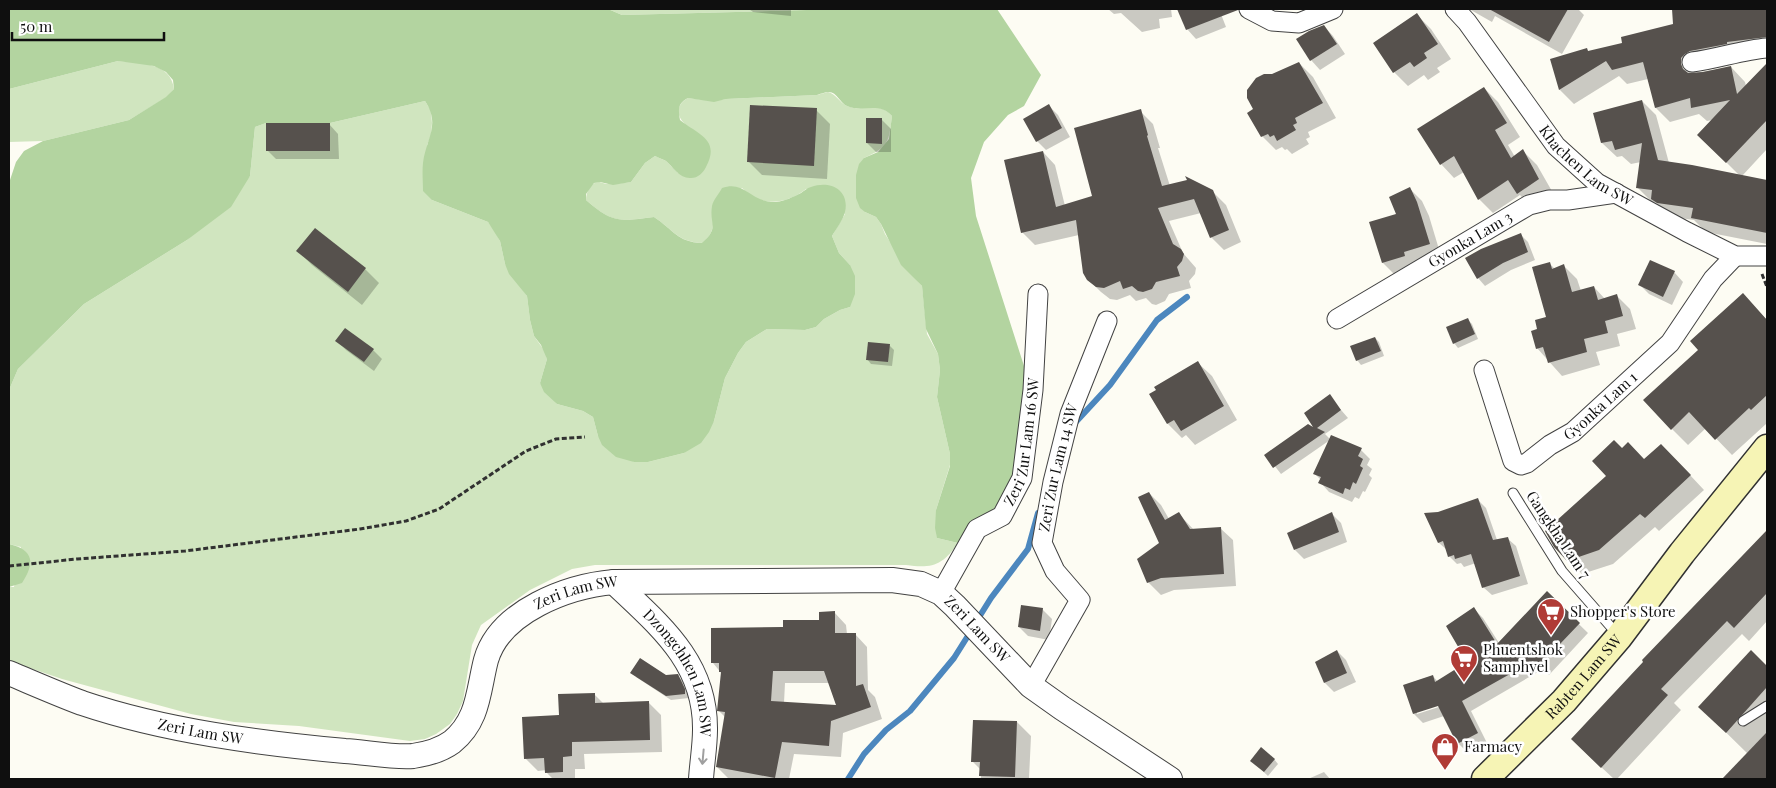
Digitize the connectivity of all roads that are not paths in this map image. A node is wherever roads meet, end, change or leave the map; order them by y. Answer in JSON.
{"nodes":[{"id":1,"x":1249,"y":9,"type":"edge"},
{"id":2,"x":1333,"y":9,"type":"edge"},
{"id":3,"x":1455,"y":9,"type":"edge"},
{"id":4,"x":1767,"y":48,"type":"edge"},
{"id":5,"x":1692,"y":62,"type":"dead end"},
{"id":6,"x":1616,"y":193,"type":"junction"},
{"id":7,"x":1740,"y":256,"type":"junction"},
{"id":8,"x":1767,"y":256,"type":"edge"},
{"id":9,"x":1038,"y":294,"type":"dead end"},
{"id":10,"x":1337,"y":319,"type":"dead end"},
{"id":11,"x":1107,"y":321,"type":"dead end"},
{"id":12,"x":1484,"y":370,"type":"dead end"},
{"id":13,"x":1633,"y":390,"type":"dead end"},
{"id":14,"x":1767,"y":448,"type":"edge"},
{"id":15,"x":1513,"y":493,"type":"dead end"},
{"id":16,"x":614,"y":582,"type":"junction"},
{"id":17,"x":941,"y":593,"type":"junction"},
{"id":18,"x":1619,"y":637,"type":"junction"},
{"id":19,"x":9,"y":673,"type":"edge"},
{"id":20,"x":1031,"y":686,"type":"junction"},
{"id":21,"x":1767,"y":706,"type":"edge"},
{"id":22,"x":1743,"y":721,"type":"dead end"},
{"id":23,"x":700,"y":779,"type":"edge"},
{"id":24,"x":1170,"y":779,"type":"edge"},
{"id":25,"x":1485,"y":779,"type":"edge"}],
"edges":[{"from":1,"to":2,"type":"street"},
{"from":3,"to":6,"type":"street","name":"Khachen Lam SW"},
{"from":4,"to":5,"type":"street"},
{"from":6,"to":7,"type":"street","name":"Khachen Lam SW"},
{"from":6,"to":10,"type":"street","name":"Gyonka Lam 3"},
{"from":7,"to":8,"type":"street","name":"Khachen Lam SW"},
{"from":7,"to":12,"type":"street","name":"Gyonka Lam 1"},
{"from":7,"to":13,"type":"street"},
{"from":9,"to":17,"type":"street","name":"Zeri Zur Lam 16 SW"},
{"from":11,"to":20,"type":"street","name":"Zeri Zur Lam 14 SW"},
{"from":14,"to":18,"type":"main road","name":"Rabten Lam SW"},
{"from":15,"to":18,"type":"lane","name":"Gangkha Lam 7"},
{"from":16,"to":17,"type":"street","name":"Zeri Lam SW"},
{"from":16,"to":19,"type":"street","name":"Zeri Lam SW"},
{"from":16,"to":23,"type":"street","name":"Dzongchhen Lam SW","one_way":true},
{"from":17,"to":20,"type":"street","name":"Zeri Lam SW"},
{"from":18,"to":25,"type":"main road","name":"Rabten Lam SW"},
{"from":20,"to":24,"type":"street","name":"Zeri Lam SW"},
{"from":21,"to":22,"type":"lane"}]}
